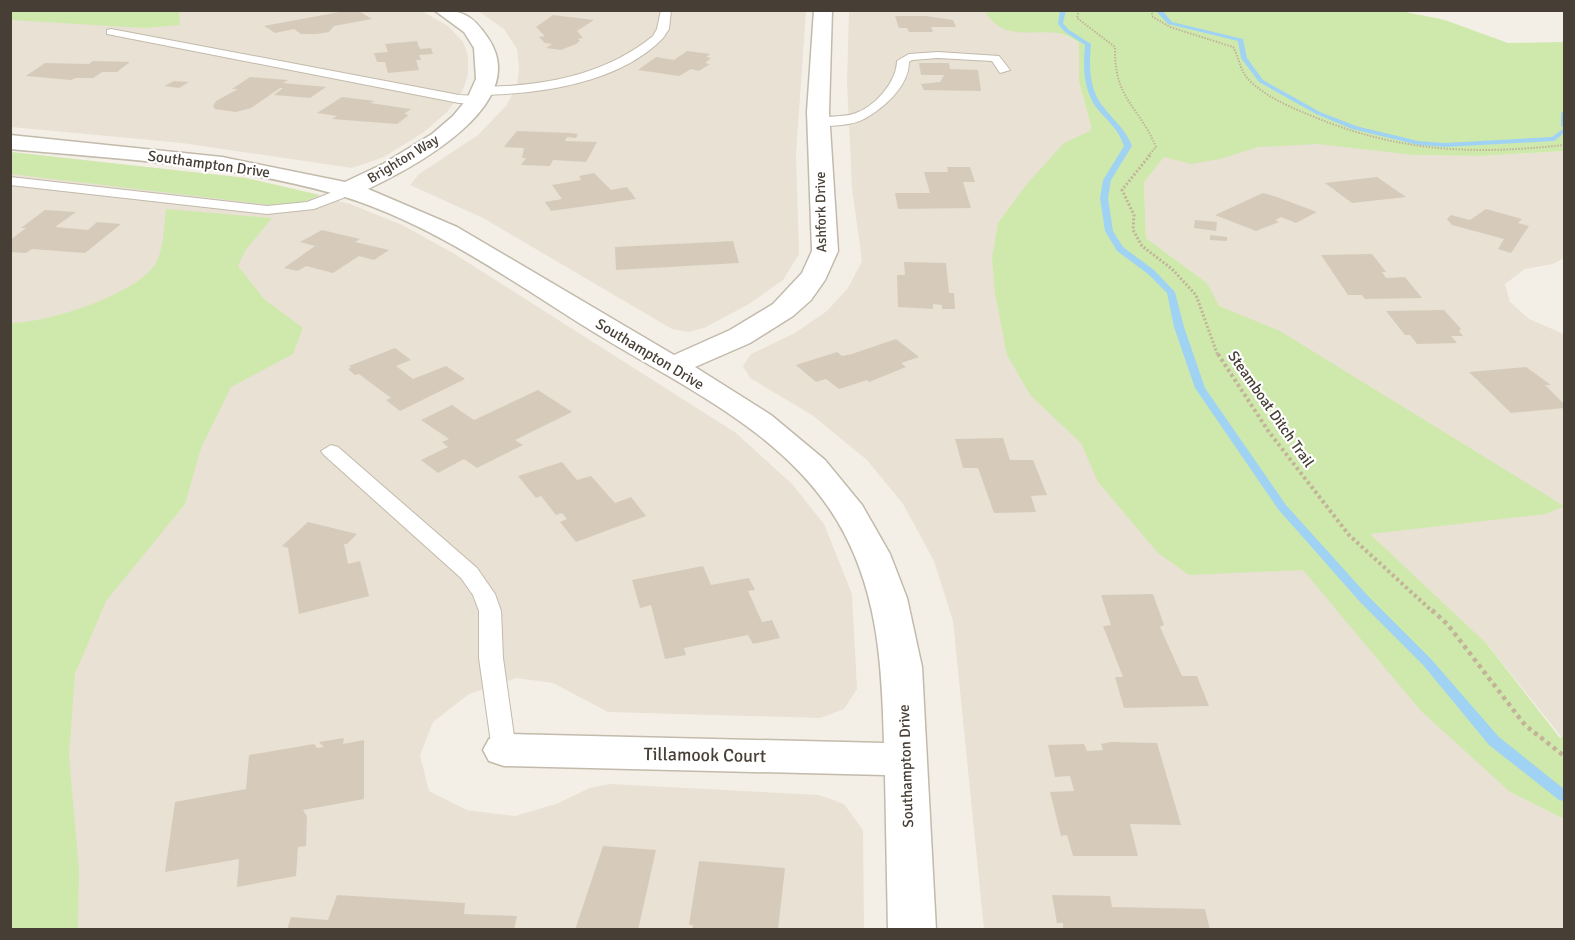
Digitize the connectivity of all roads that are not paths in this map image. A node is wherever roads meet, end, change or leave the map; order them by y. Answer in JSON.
{"nodes":[{"id":1,"x":444,"y":10,"type":"edge"},
{"id":2,"x":666,"y":10,"type":"edge"},
{"id":3,"x":823,"y":10,"type":"edge"},
{"id":4,"x":111,"y":32,"type":"dead end"},
{"id":5,"x":1004,"y":70,"type":"dead end"},
{"id":6,"x":479,"y":96,"type":"junction"},
{"id":7,"x":818,"y":123,"type":"junction"},
{"id":8,"x":10,"y":142,"type":"edge"},
{"id":9,"x":10,"y":181,"type":"edge"},
{"id":10,"x":348,"y":190,"type":"junction"},
{"id":11,"x":671,"y":367,"type":"junction"},
{"id":12,"x":331,"y":451,"type":"dead end"},
{"id":13,"x":504,"y":750,"type":"joint"},
{"id":14,"x":906,"y":760,"type":"junction"},
{"id":15,"x":912,"y":930,"type":"edge"}],
"edges":[{"from":1,"to":6,"type":"street","name":"Brighton Way"},
{"from":2,"to":6,"type":"lane"},
{"from":3,"to":7,"type":"street","name":"Ashfork Drive"},
{"from":4,"to":6,"type":"lane"},
{"from":5,"to":7,"type":"lane"},
{"from":6,"to":10,"type":"street","name":"Brighton Way"},
{"from":7,"to":11,"type":"street","name":"Ashfork Drive"},
{"from":8,"to":10,"type":"street","name":"Southampton Drive"},
{"from":9,"to":10,"type":"lane"},
{"from":10,"to":11,"type":"street","name":"Southampton Drive"},
{"from":11,"to":14,"type":"street","name":"Southampton Drive"},
{"from":12,"to":13,"type":"lane"},
{"from":13,"to":14,"type":"street","name":"Tillamook Court"},
{"from":14,"to":15,"type":"street","name":"Southampton Drive"}]}
